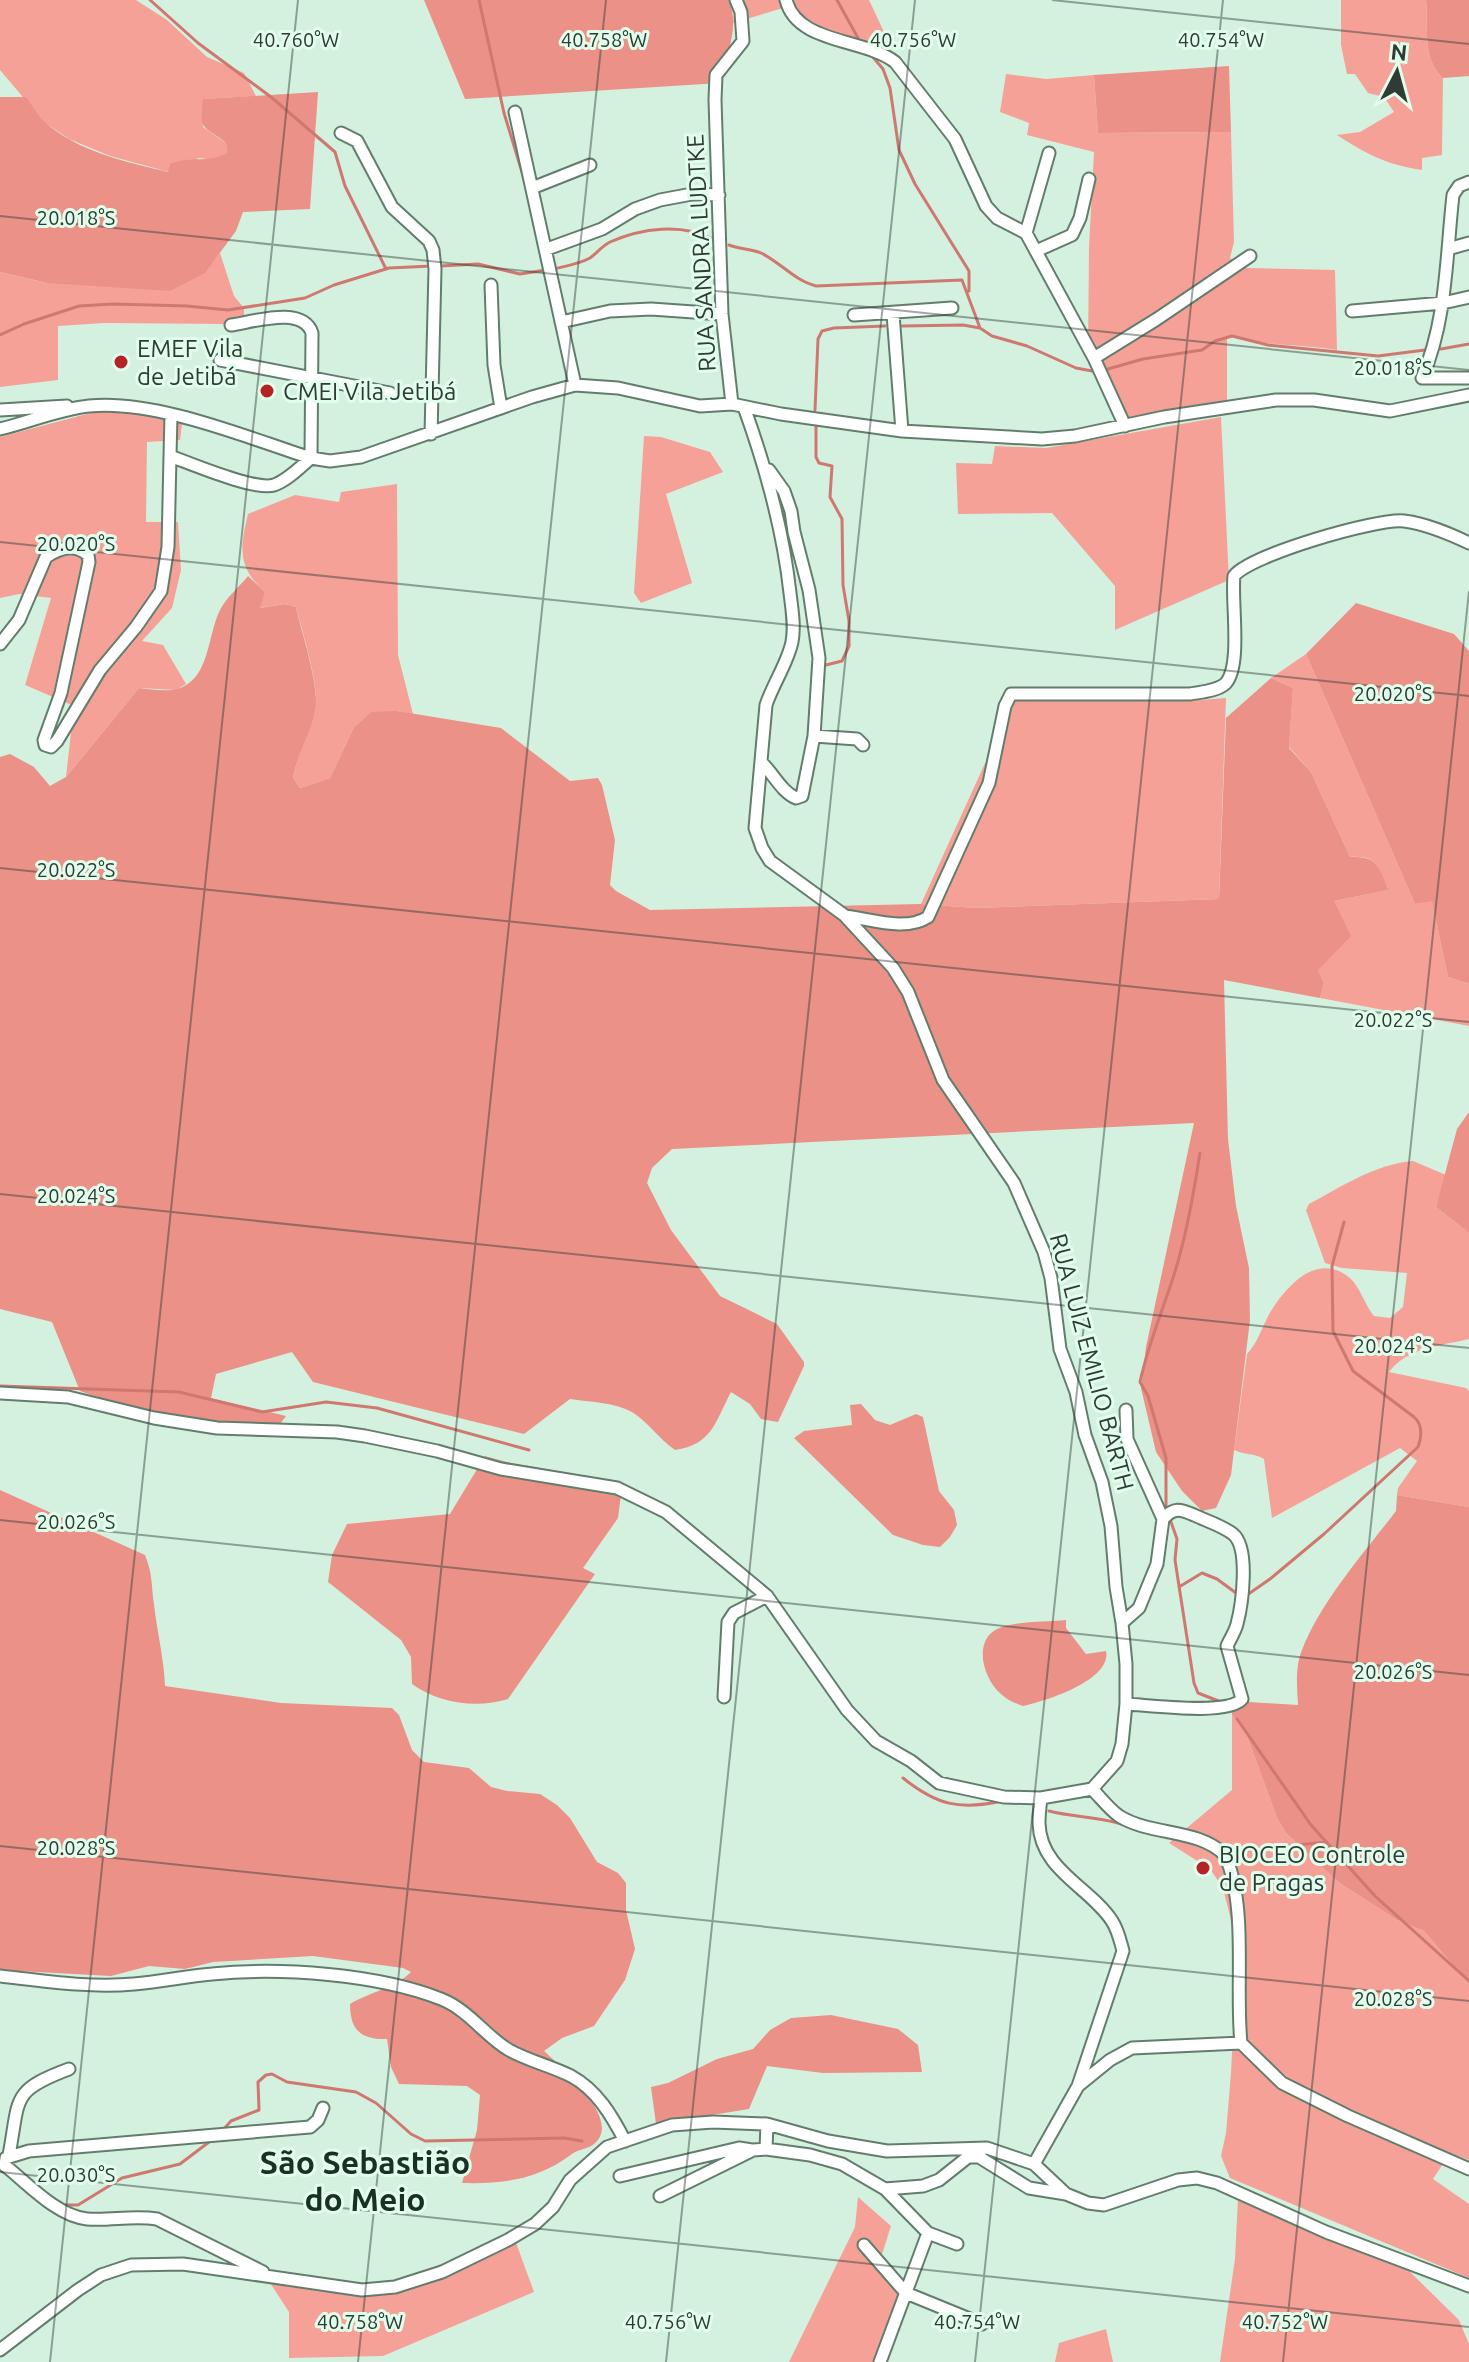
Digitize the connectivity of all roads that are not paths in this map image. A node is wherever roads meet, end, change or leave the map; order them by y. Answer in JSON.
{"nodes":[{"id":1,"x":736,"y":0,"type":"edge"},
{"id":2,"x":786,"y":0,"type":"edge"},
{"id":3,"x":515,"y":112,"type":"dead end"},
{"id":4,"x":341,"y":133,"type":"dead end"},
{"id":5,"x":1049,"y":153,"type":"dead end"},
{"id":6,"x":590,"y":165,"type":"dead end"},
{"id":7,"x":1089,"y":179,"type":"dead end"},
{"id":8,"x":1469,"y":182,"type":"edge"},
{"id":9,"x":532,"y":188,"type":"junction"},
{"id":10,"x":719,"y":195,"type":"junction"},
{"id":11,"x":1026,"y":233,"type":"junction"},
{"id":12,"x":1469,"y":243,"type":"edge"},
{"id":13,"x":547,"y":249,"type":"junction"},
{"id":14,"x":1448,"y":249,"type":"junction"},
{"id":15,"x":1036,"y":251,"type":"junction"},
{"id":16,"x":1250,"y":256,"type":"dead end"},
{"id":17,"x":491,"y":285,"type":"dead end"},
{"id":18,"x":1469,"y":297,"type":"edge"},
{"id":19,"x":1443,"y":303,"type":"junction"},
{"id":20,"x":952,"y":308,"type":"dead end"},
{"id":21,"x":1352,"y":311,"type":"dead end"},
{"id":22,"x":722,"y":314,"type":"junction"},
{"id":23,"x":893,"y":314,"type":"junction"},
{"id":24,"x":854,"y":315,"type":"dead end"},
{"id":25,"x":561,"y":322,"type":"junction"},
{"id":26,"x":231,"y":325,"type":"dead end"},
{"id":27,"x":1094,"y":358,"type":"junction"},
{"id":28,"x":220,"y":360,"type":"dead end"},
{"id":29,"x":310,"y":378,"type":"junction"},
{"id":30,"x":1469,"y":378,"type":"edge"},
{"id":31,"x":575,"y":385,"type":"junction"},
{"id":32,"x":390,"y":393,"type":"dead end"},
{"id":33,"x":1469,"y":395,"type":"edge"},
{"id":34,"x":91,"y":405,"type":"junction"},
{"id":35,"x":738,"y":406,"type":"junction"},
{"id":36,"x":501,"y":408,"type":"junction"},
{"id":37,"x":0,"y":410,"type":"edge"},
{"id":38,"x":171,"y":415,"type":"junction"},
{"id":39,"x":1125,"y":426,"type":"junction"},
{"id":40,"x":0,"y":429,"type":"edge"},
{"id":41,"x":902,"y":431,"type":"junction"},
{"id":42,"x":431,"y":434,"type":"junction"},
{"id":43,"x":170,"y":456,"type":"junction"},
{"id":44,"x":311,"y":458,"type":"junction"},
{"id":45,"x":765,"y":466,"type":"junction"},
{"id":46,"x":1469,"y":543,"type":"edge"},
{"id":47,"x":0,"y":644,"type":"edge"},
{"id":48,"x":814,"y":736,"type":"junction"},
{"id":49,"x":863,"y":745,"type":"dead end"},
{"id":50,"x":763,"y":764,"type":"junction"},
{"id":51,"x":844,"y":915,"type":"junction"},
{"id":52,"x":0,"y":1393,"type":"edge"},
{"id":53,"x":1126,"y":1410,"type":"dead end"},
{"id":54,"x":1163,"y":1519,"type":"junction"},
{"id":55,"x":767,"y":1596,"type":"junction"},
{"id":56,"x":1122,"y":1623,"type":"junction"},
{"id":57,"x":724,"y":1697,"type":"dead end"},
{"id":58,"x":1126,"y":1704,"type":"junction"},
{"id":59,"x":1092,"y":1789,"type":"junction"},
{"id":60,"x":1041,"y":1798,"type":"junction"},
{"id":61,"x":0,"y":1976,"type":"edge"},
{"id":62,"x":1241,"y":2043,"type":"junction"},
{"id":63,"x":69,"y":2069,"type":"dead end"},
{"id":64,"x":1078,"y":2086,"type":"junction"},
{"id":65,"x":323,"y":2108,"type":"dead end"},
{"id":66,"x":767,"y":2124,"type":"junction"},
{"id":67,"x":625,"y":2141,"type":"junction"},
{"id":68,"x":760,"y":2150,"type":"junction"},
{"id":69,"x":5,"y":2160,"type":"edge"},
{"id":70,"x":1034,"y":2164,"type":"junction"},
{"id":71,"x":1469,"y":2169,"type":"edge"},
{"id":72,"x":620,"y":2176,"type":"dead end"},
{"id":73,"x":885,"y":2189,"type":"junction"},
{"id":74,"x":1066,"y":2194,"type":"junction"},
{"id":75,"x":660,"y":2196,"type":"dead end"},
{"id":76,"x":928,"y":2233,"type":"junction"},
{"id":77,"x":957,"y":2244,"type":"dead end"},
{"id":78,"x":864,"y":2245,"type":"dead end"},
{"id":79,"x":273,"y":2277,"type":"junction"},
{"id":80,"x":1469,"y":2286,"type":"edge"},
{"id":81,"x":906,"y":2293,"type":"junction"},
{"id":82,"x":982,"y":2324,"type":"dead end"},
{"id":83,"x":0,"y":2350,"type":"edge"},
{"id":84,"x":880,"y":2362,"type":"edge"}],
"edges":[{"from":1,"to":10,"type":"street","name":"RUA SANDRA LUDTKE"},
{"from":2,"to":11,"type":"street"},
{"from":3,"to":9,"type":"street"},
{"from":4,"to":42,"type":"street"},
{"from":5,"to":11,"type":"street"},
{"from":6,"to":9,"type":"street"},
{"from":7,"to":15,"type":"street"},
{"from":8,"to":14,"type":"street"},
{"from":9,"to":13,"type":"street"},
{"from":10,"to":13,"type":"street"},
{"from":10,"to":22,"type":"street","name":"RUA SANDRA LUDTKE"},
{"from":11,"to":15,"type":"street"},
{"from":12,"to":14,"type":"street"},
{"from":13,"to":25,"type":"street"},
{"from":14,"to":19,"type":"street"},
{"from":15,"to":27,"type":"street"},
{"from":16,"to":27,"type":"street"},
{"from":17,"to":36,"type":"street"},
{"from":18,"to":19,"type":"street"},
{"from":19,"to":21,"type":"street"},
{"from":19,"to":30,"type":"street"},
{"from":20,"to":23,"type":"street"},
{"from":22,"to":25,"type":"street"},
{"from":22,"to":35,"type":"street","name":"RUA SANDRA LUDTKE"},
{"from":23,"to":24,"type":"street"},
{"from":23,"to":41,"type":"street"},
{"from":25,"to":31,"type":"street"},
{"from":26,"to":29,"type":"street"},
{"from":27,"to":39,"type":"street"},
{"from":28,"to":29,"type":"street"},
{"from":29,"to":32,"type":"street"},
{"from":29,"to":44,"type":"street"},
{"from":31,"to":35,"type":"street"},
{"from":31,"to":36,"type":"street"},
{"from":33,"to":39,"type":"street"},
{"from":34,"to":37,"type":"street"},
{"from":34,"to":38,"type":"street"},
{"from":34,"to":40,"type":"street"},
{"from":35,"to":41,"type":"street"},
{"from":35,"to":45,"type":"street","name":"RUA LUIZ EMILIO BARTH"},
{"from":36,"to":42,"type":"street"},
{"from":38,"to":43,"type":"street"},
{"from":38,"to":44,"type":"street"},
{"from":39,"to":41,"type":"street"},
{"from":42,"to":44,"type":"street"},
{"from":43,"to":44,"type":"street"},
{"from":43,"to":47,"type":"street"},
{"from":45,"to":48,"type":"street"},
{"from":45,"to":50,"type":"street","name":"RUA LUIZ EMILIO BARTH"},
{"from":46,"to":51,"type":"street"},
{"from":48,"to":49,"type":"street"},
{"from":48,"to":50,"type":"street"},
{"from":50,"to":51,"type":"street","name":"RUA LUIZ EMILIO BARTH"},
{"from":51,"to":56,"type":"street","name":"RUA LUIZ EMILIO BARTH"},
{"from":52,"to":55,"type":"street"},
{"from":53,"to":54,"type":"street"},
{"from":54,"to":56,"type":"street"},
{"from":54,"to":58,"type":"street"},
{"from":55,"to":57,"type":"street"},
{"from":55,"to":60,"type":"street"},
{"from":56,"to":58,"type":"street","name":"RUA LUIZ EMILIO BARTH"},
{"from":58,"to":59,"type":"street","name":"RUA LUIZ EMILIO BARTH"},
{"from":59,"to":60,"type":"street"},
{"from":59,"to":62,"type":"street"},
{"from":60,"to":64,"type":"street"},
{"from":61,"to":67,"type":"street"},
{"from":62,"to":64,"type":"street"},
{"from":62,"to":71,"type":"street"},
{"from":63,"to":69,"type":"street"},
{"from":64,"to":70,"type":"street"},
{"from":65,"to":69,"type":"street"},
{"from":66,"to":67,"type":"street"},
{"from":66,"to":68,"type":"street"},
{"from":66,"to":70,"type":"street"},
{"from":67,"to":79,"type":"street"},
{"from":68,"to":72,"type":"street"},
{"from":68,"to":73,"type":"street"},
{"from":68,"to":75,"type":"street"},
{"from":69,"to":79,"type":"street"},
{"from":70,"to":74,"type":"street"},
{"from":73,"to":74,"type":"street"},
{"from":73,"to":76,"type":"street"},
{"from":74,"to":80,"type":"street"},
{"from":76,"to":77,"type":"street"},
{"from":76,"to":81,"type":"street"},
{"from":78,"to":81,"type":"street"},
{"from":79,"to":83,"type":"street"},
{"from":81,"to":82,"type":"street"},
{"from":81,"to":84,"type":"street"}]}
